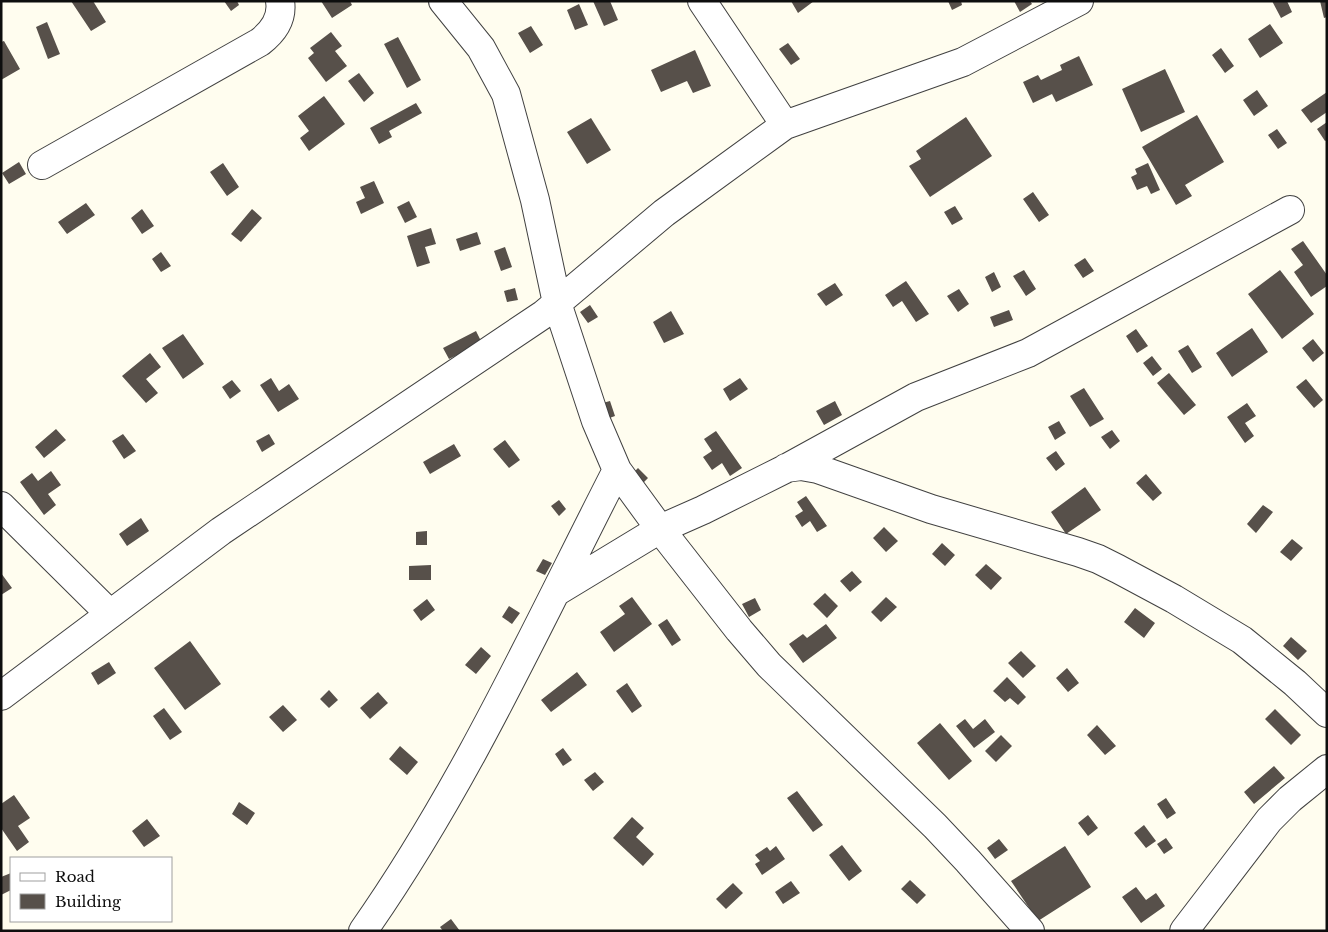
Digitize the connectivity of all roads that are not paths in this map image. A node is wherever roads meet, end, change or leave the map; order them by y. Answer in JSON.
{"nodes":[{"id":1,"x":280,"y":1,"type":"edge"},
{"id":2,"x":443,"y":1,"type":"edge"},
{"id":3,"x":702,"y":1,"type":"edge"},
{"id":4,"x":1079,"y":1,"type":"edge"},
{"id":5,"x":785,"y":125,"type":"junction"},
{"id":6,"x":42,"y":165,"type":"dead end"},
{"id":7,"x":1290,"y":210,"type":"dead end"},
{"id":8,"x":557,"y":303,"type":"junction"},
{"id":9,"x":785,"y":469,"type":"junction"},
{"id":10,"x":617,"y":470,"type":"junction"},
{"id":11,"x":1,"y":506,"type":"edge"},
{"id":12,"x":660,"y":528,"type":"junction"},
{"id":13,"x":556,"y":592,"type":"junction"},
{"id":14,"x":110,"y":614,"type":"junction"},
{"id":15,"x":1,"y":696,"type":"edge"},
{"id":16,"x":1327,"y":713,"type":"edge"},
{"id":17,"x":1327,"y":769,"type":"edge"},
{"id":18,"x":363,"y":931,"type":"edge"},
{"id":19,"x":1030,"y":931,"type":"edge"},
{"id":20,"x":1184,"y":931,"type":"edge"}],
"edges":[{"from":1,"to":6,"type":"street"},
{"from":2,"to":8,"type":"street"},
{"from":3,"to":5,"type":"street"},
{"from":4,"to":5,"type":"street"},
{"from":5,"to":8,"type":"street"},
{"from":7,"to":9,"type":"street"},
{"from":8,"to":10,"type":"street"},
{"from":8,"to":14,"type":"street"},
{"from":9,"to":12,"type":"street"},
{"from":9,"to":16,"type":"street"},
{"from":10,"to":12,"type":"street"},
{"from":10,"to":13,"type":"street"},
{"from":11,"to":14,"type":"street"},
{"from":12,"to":13,"type":"street"},
{"from":12,"to":19,"type":"street"},
{"from":13,"to":18,"type":"street"},
{"from":14,"to":15,"type":"street"},
{"from":17,"to":20,"type":"street"}]}
